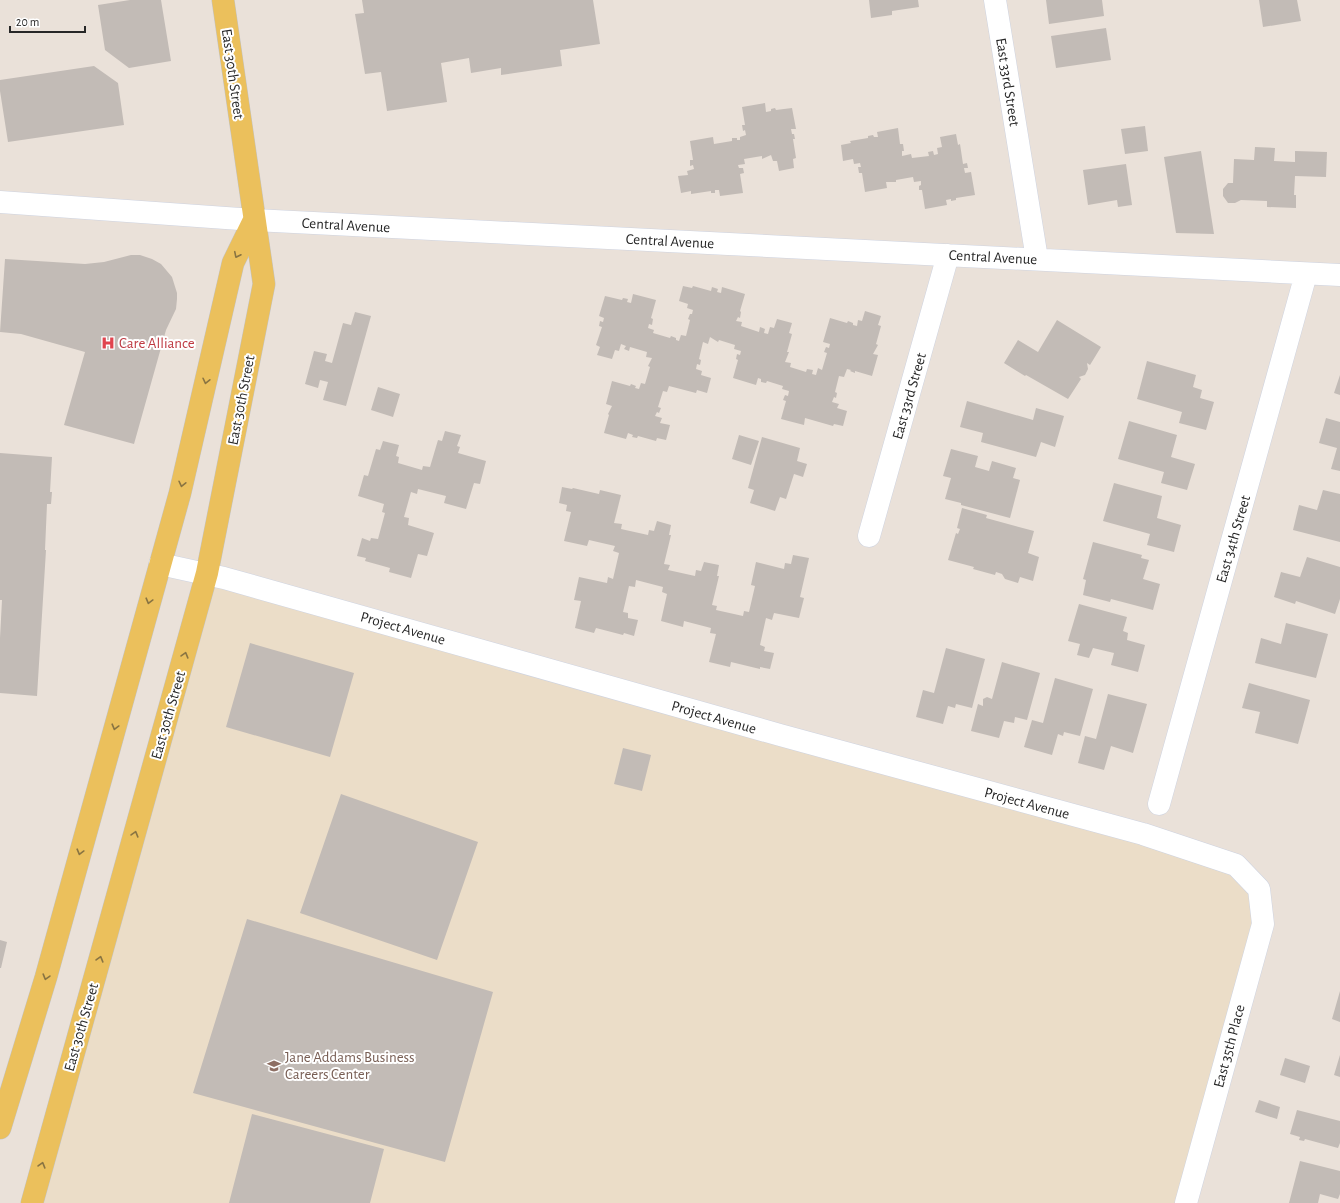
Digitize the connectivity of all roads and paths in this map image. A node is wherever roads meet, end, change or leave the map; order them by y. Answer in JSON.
{"nodes":[{"id":1,"x":223,"y":0,"type":"edge"},
{"id":2,"x":995,"y":0,"type":"edge"},
{"id":3,"x":0,"y":202,"type":"edge"},
{"id":4,"x":254,"y":220,"type":"junction"},
{"id":5,"x":948,"y":255,"type":"junction"},
{"id":6,"x":1037,"y":259,"type":"junction"},
{"id":7,"x":1306,"y":274,"type":"junction"},
{"id":8,"x":1340,"y":275,"type":"edge"},
{"id":9,"x":869,"y":536,"type":"dead end"},
{"id":10,"x":160,"y":564,"type":"junction"},
{"id":11,"x":207,"y":573,"type":"junction"},
{"id":12,"x":1159,"y":804,"type":"dead end"},
{"id":13,"x":1260,"y":889,"type":"joint"},
{"id":14,"x":0,"y":1128,"type":"edge"},
{"id":15,"x":32,"y":1203,"type":"edge"},
{"id":16,"x":1186,"y":1203,"type":"edge"}],
"edges":[{"from":1,"to":4,"type":"main road","name":"East 30th Street"},
{"from":2,"to":6,"type":"street","name":"East 33rd Street"},
{"from":3,"to":4,"type":"street","name":"Central Avenue"},
{"from":4,"to":5,"type":"street","name":"Central Avenue"},
{"from":4,"to":10,"type":"main road","one_way":true},
{"from":4,"to":11,"type":"main road","name":"East 30th Street"},
{"from":5,"to":6,"type":"street","name":"Central Avenue"},
{"from":5,"to":9,"type":"street","name":"East 33rd Street"},
{"from":6,"to":7,"type":"street","name":"Central Avenue"},
{"from":7,"to":8,"type":"street","name":"Central Avenue"},
{"from":7,"to":12,"type":"street","name":"East 34th Street"},
{"from":10,"to":11,"type":"street","name":"Project Avenue"},
{"from":10,"to":14,"type":"main road","one_way":true},
{"from":11,"to":13,"type":"street","name":"Project Avenue"},
{"from":15,"to":11,"type":"main road","name":"East 30th Street","one_way":true},
{"from":13,"to":16,"type":"street","name":"East 35th Place"}]}
